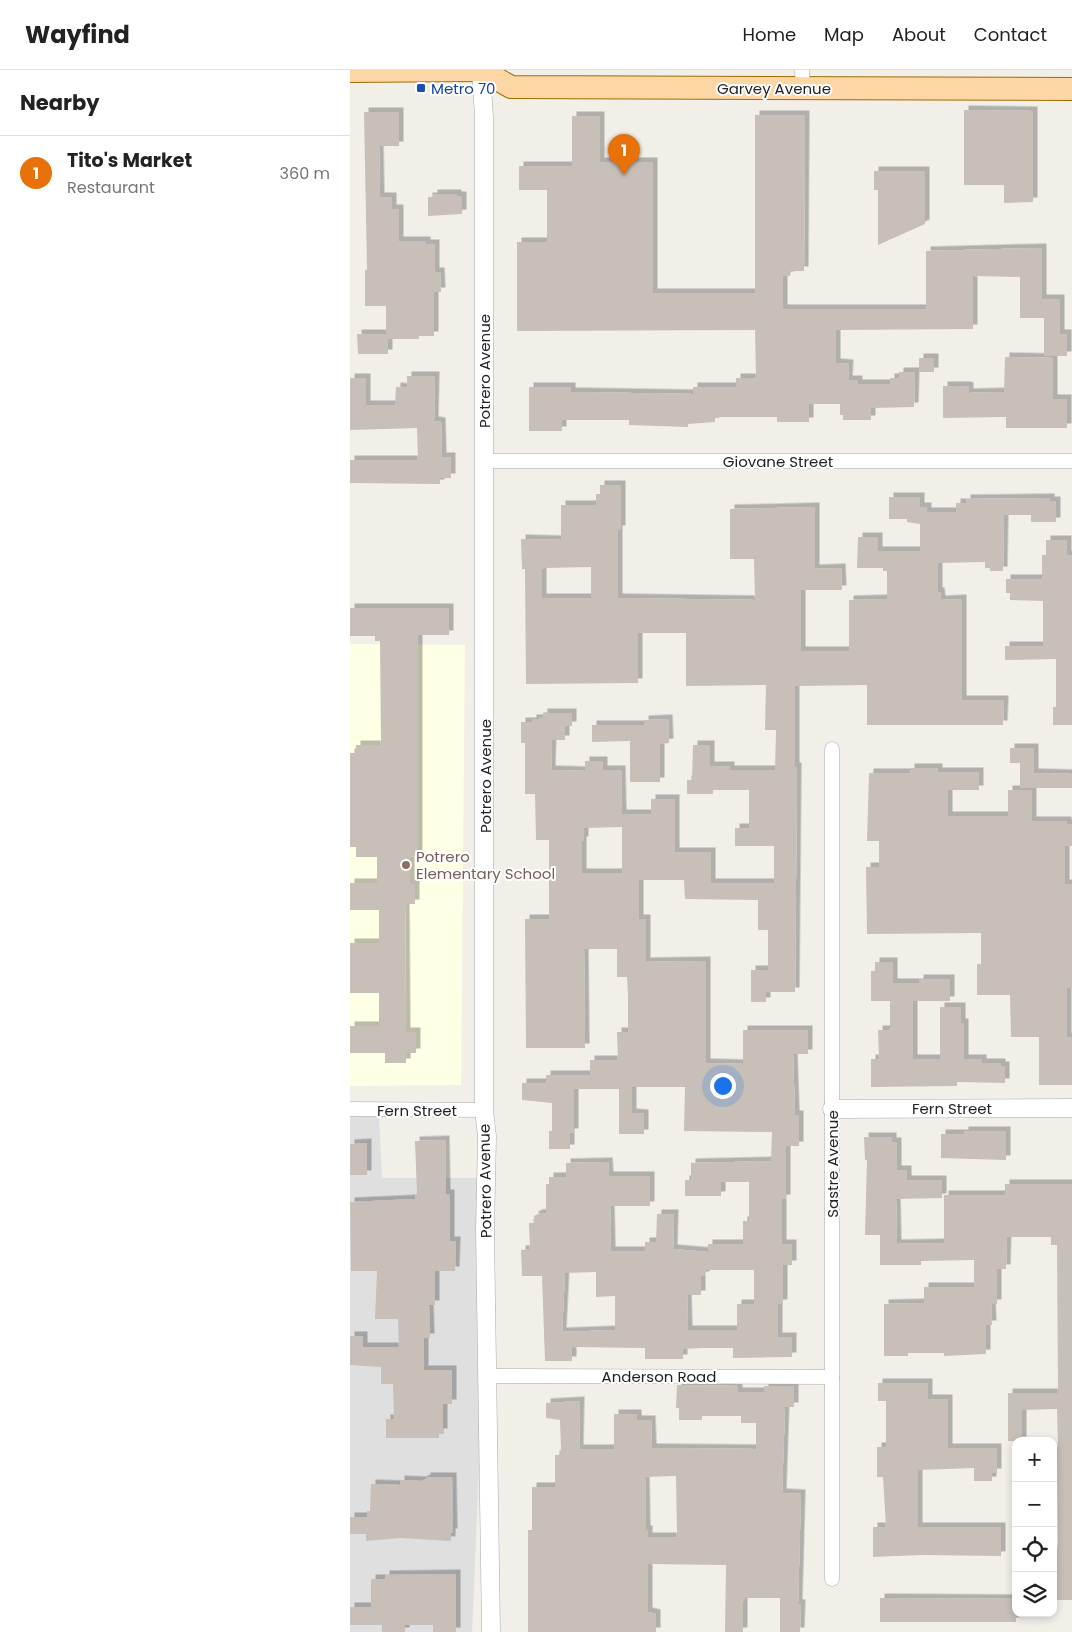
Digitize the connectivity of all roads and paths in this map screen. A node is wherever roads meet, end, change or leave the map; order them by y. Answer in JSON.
{"nodes":[{"id":1,"x":481,"y":70,"type":"edge"},
{"id":2,"x":350,"y":72,"type":"edge"},
{"id":3,"x":802,"y":79,"type":"edge"},
{"id":4,"x":1072,"y":89,"type":"edge"},
{"id":5,"x":1072,"y":461,"type":"edge"},
{"id":6,"x":484,"y":462,"type":"junction"},
{"id":7,"x":832,"y":748,"type":"dead end"},
{"id":8,"x":1072,"y":1108,"type":"edge"},
{"id":9,"x":350,"y":1109,"type":"edge"},
{"id":10,"x":832,"y":1109,"type":"junction"},
{"id":11,"x":484,"y":1110,"type":"junction"},
{"id":12,"x":487,"y":1376,"type":"junction"},
{"id":13,"x":832,"y":1377,"type":"junction"},
{"id":14,"x":832,"y":1579,"type":"dead end"},
{"id":15,"x":491,"y":1632,"type":"edge"}],
"edges":[{"from":1,"to":2,"type":"main road"},
{"from":1,"to":3,"type":"main road","name":"Garvey Avenue"},
{"from":1,"to":6,"type":"street","name":"Potrero Avenue"},
{"from":3,"to":4,"type":"main road","name":"Garvey Avenue"},
{"from":5,"to":6,"type":"street","name":"Giovane Street"},
{"from":6,"to":11,"type":"street","name":"Potrero Avenue"},
{"from":7,"to":10,"type":"street","name":"Sastre Avenue"},
{"from":8,"to":10,"type":"street","name":"Fern Street"},
{"from":9,"to":11,"type":"street","name":"Fern Street"},
{"from":10,"to":13,"type":"street","name":"Sastre Avenue"},
{"from":11,"to":12,"type":"street","name":"Potrero Avenue"},
{"from":12,"to":13,"type":"street","name":"Anderson Road"},
{"from":12,"to":15,"type":"street","name":"Potrero Avenue"},
{"from":13,"to":14,"type":"street","name":"Sastre Avenue"}]}
